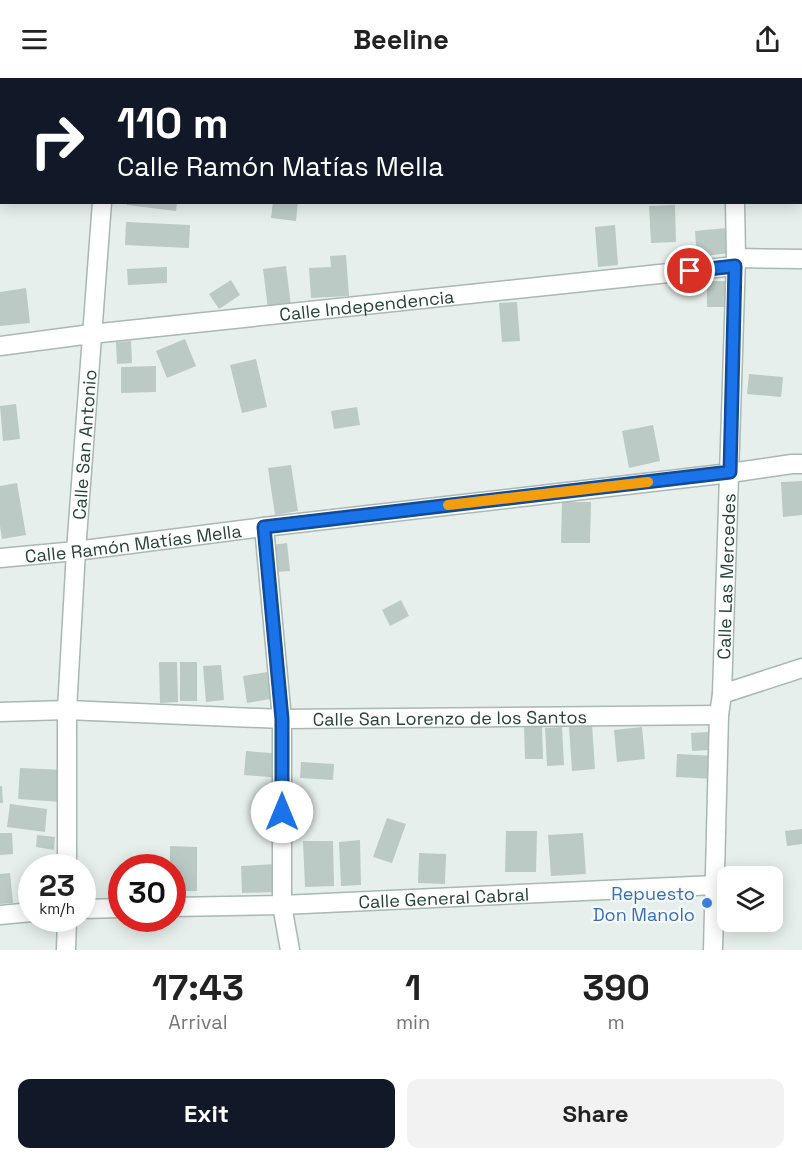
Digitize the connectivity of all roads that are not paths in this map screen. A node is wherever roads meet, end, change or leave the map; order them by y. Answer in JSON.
{"nodes":[{"id":1,"x":102,"y":204,"type":"edge"},
{"id":2,"x":735,"y":204,"type":"edge"},
{"id":3,"x":802,"y":259,"type":"edge"},
{"id":4,"x":736,"y":262,"type":"junction"},
{"id":5,"x":92,"y":334,"type":"junction"},
{"id":6,"x":0,"y":346,"type":"edge"},
{"id":7,"x":802,"y":464,"type":"edge"},
{"id":8,"x":730,"y":472,"type":"junction"},
{"id":9,"x":264,"y":527,"type":"junction"},
{"id":10,"x":76,"y":551,"type":"junction"},
{"id":11,"x":0,"y":558,"type":"edge"},
{"id":12,"x":802,"y":668,"type":"edge"},
{"id":13,"x":722,"y":694,"type":"junction"},
{"id":14,"x":67,"y":710,"type":"junction"},
{"id":15,"x":0,"y":712,"type":"edge"},
{"id":16,"x":719,"y":715,"type":"junction"},
{"id":17,"x":282,"y":719,"type":"junction"},
{"id":18,"x":67,"y":854,"type":"edge"},
{"id":19,"x":715,"y":885,"type":"junction"},
{"id":20,"x":282,"y":905,"type":"junction"},
{"id":21,"x":186,"y":907,"type":"edge"},
{"id":22,"x":18,"y":913,"type":"edge"},
{"id":23,"x":0,"y":915,"type":"edge"},
{"id":24,"x":67,"y":932,"type":"edge"},
{"id":25,"x":66,"y":950,"type":"edge"},
{"id":26,"x":290,"y":950,"type":"edge"},
{"id":27,"x":713,"y":950,"type":"edge"}],
"edges":[{"from":1,"to":5,"type":"street","name":"Calle San Antonio"},
{"from":2,"to":4,"type":"street","name":"Calle Las Mercedes"},
{"from":3,"to":4,"type":"street","name":"Calle Independencia"},
{"from":4,"to":5,"type":"street","name":"Calle Independencia"},
{"from":4,"to":8,"type":"street","name":"Calle Las Mercedes"},
{"from":5,"to":6,"type":"street","name":"Calle Independencia"},
{"from":5,"to":10,"type":"street","name":"Calle San Antonio"},
{"from":7,"to":8,"type":"street","name":"Calle Ramón Matías Mella"},
{"from":8,"to":9,"type":"street","name":"Calle Ramón Matías Mella"},
{"from":8,"to":13,"type":"street","name":"Calle Las Mercedes"},
{"from":9,"to":10,"type":"street","name":"Calle Ramón Matías Mella"},
{"from":9,"to":17,"type":"street"},
{"from":10,"to":11,"type":"street","name":"Calle Ramón Matías Mella"},
{"from":10,"to":14,"type":"street","name":"Calle San Antonio"},
{"from":12,"to":13,"type":"street"},
{"from":13,"to":16,"type":"street","name":"Calle Las Mercedes"},
{"from":14,"to":15,"type":"street","name":"Calle San Lorenzo de los Santos"},
{"from":14,"to":17,"type":"street","name":"Calle San Lorenzo de los Santos"},
{"from":14,"to":18,"type":"street","name":"Calle San Antonio"},
{"from":16,"to":17,"type":"street","name":"Calle San Lorenzo de los Santos"},
{"from":16,"to":19,"type":"street","name":"Calle Las Mercedes"},
{"from":17,"to":20,"type":"street"},
{"from":19,"to":20,"type":"street","name":"Calle General Cabral"},
{"from":19,"to":27,"type":"street","name":"Calle Las Mercedes"},
{"from":20,"to":21,"type":"street","name":"Calle General Cabral"},
{"from":20,"to":26,"type":"street"},
{"from":22,"to":23,"type":"street"},
{"from":24,"to":25,"type":"street"}]}
